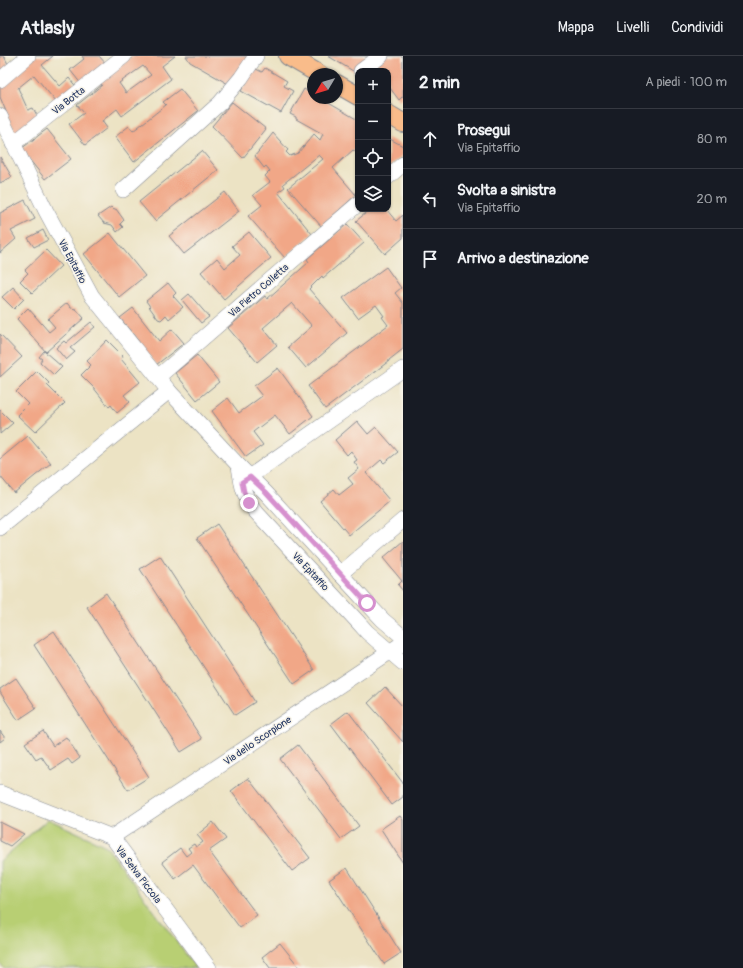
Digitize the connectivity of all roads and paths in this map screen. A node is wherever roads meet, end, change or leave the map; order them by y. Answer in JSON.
{"nodes":[{"id":1,"x":28,"y":56,"type":"edge"},
{"id":2,"x":124,"y":56,"type":"edge"},
{"id":3,"x":256,"y":56,"type":"edge"},
{"id":4,"x":288,"y":56,"type":"edge"},
{"id":5,"x":381,"y":56,"type":"edge"},
{"id":6,"x":309,"y":68,"type":"edge"},
{"id":7,"x":365,"y":68,"type":"edge"},
{"id":8,"x":355,"y":75,"type":"edge"},
{"id":9,"x":0,"y":80,"type":"edge"},
{"id":10,"x":343,"y":82,"type":"edge"},
{"id":11,"x":343,"y":87,"type":"edge"},
{"id":12,"x":355,"y":94,"type":"edge"},
{"id":13,"x":0,"y":116,"type":"edge"},
{"id":14,"x":391,"y":116,"type":"edge"},
{"id":15,"x":403,"y":123,"type":"edge"},
{"id":16,"x":13,"y":144,"type":"junction"},
{"id":17,"x":403,"y":164,"type":"edge"},
{"id":18,"x":390,"y":176,"type":"edge"},
{"id":19,"x":123,"y":190,"type":"dead end"},
{"id":20,"x":355,"y":207,"type":"edge"},
{"id":21,"x":403,"y":369,"type":"edge"},
{"id":22,"x":158,"y":377,"type":"junction"},
{"id":23,"x":169,"y":391,"type":"junction"},
{"id":24,"x":246,"y":480,"type":"junction"},
{"id":25,"x":403,"y":520,"type":"edge"},
{"id":26,"x":0,"y":528,"type":"edge"},
{"id":27,"x":340,"y":574,"type":"junction"},
{"id":28,"x":403,"y":637,"type":"edge"},
{"id":29,"x":403,"y":643,"type":"edge"},
{"id":30,"x":390,"y":652,"type":"junction"},
{"id":31,"x":403,"y":663,"type":"edge"},
{"id":32,"x":0,"y":793,"type":"edge"},
{"id":33,"x":112,"y":837,"type":"junction"},
{"id":34,"x":209,"y":968,"type":"edge"}],
"edges":[{"from":1,"to":9,"type":"street"},
{"from":2,"to":16,"type":"street","name":"Via Botta"},
{"from":3,"to":19,"type":"street"},
{"from":4,"to":6,"type":"main road"},
{"from":5,"to":7,"type":"street"},
{"from":8,"to":10,"type":"street"},
{"from":11,"to":12,"type":"main road"},
{"from":13,"to":16,"type":"street","name":"Via Epitaffio"},
{"from":14,"to":15,"type":"main road"},
{"from":16,"to":22,"type":"street","name":"Via Epitaffio"},
{"from":17,"to":18,"type":"street"},
{"from":20,"to":22,"type":"street","name":"Via Pietro Colletta"},
{"from":21,"to":24,"type":"street"},
{"from":22,"to":23,"type":"street","name":"Via Epitaffio"},
{"from":23,"to":24,"type":"street","name":"Via Epitaffio"},
{"from":23,"to":26,"type":"street"},
{"from":24,"to":27,"type":"street","name":"Via Epitaffio"},
{"from":24,"to":30,"type":"street","name":"Via Epitaffio"},
{"from":25,"to":27,"type":"street"},
{"from":27,"to":28,"type":"street","name":"Via Epitaffio"},
{"from":29,"to":30,"type":"street","name":"Via dello Scorpione"},
{"from":30,"to":31,"type":"street","name":"Via Epitaffio"},
{"from":30,"to":33,"type":"street","name":"Via dello Scorpione"},
{"from":32,"to":33,"type":"street","name":"Via Selva Piccola"},
{"from":33,"to":34,"type":"street","name":"Via Selva Piccola"}]}
